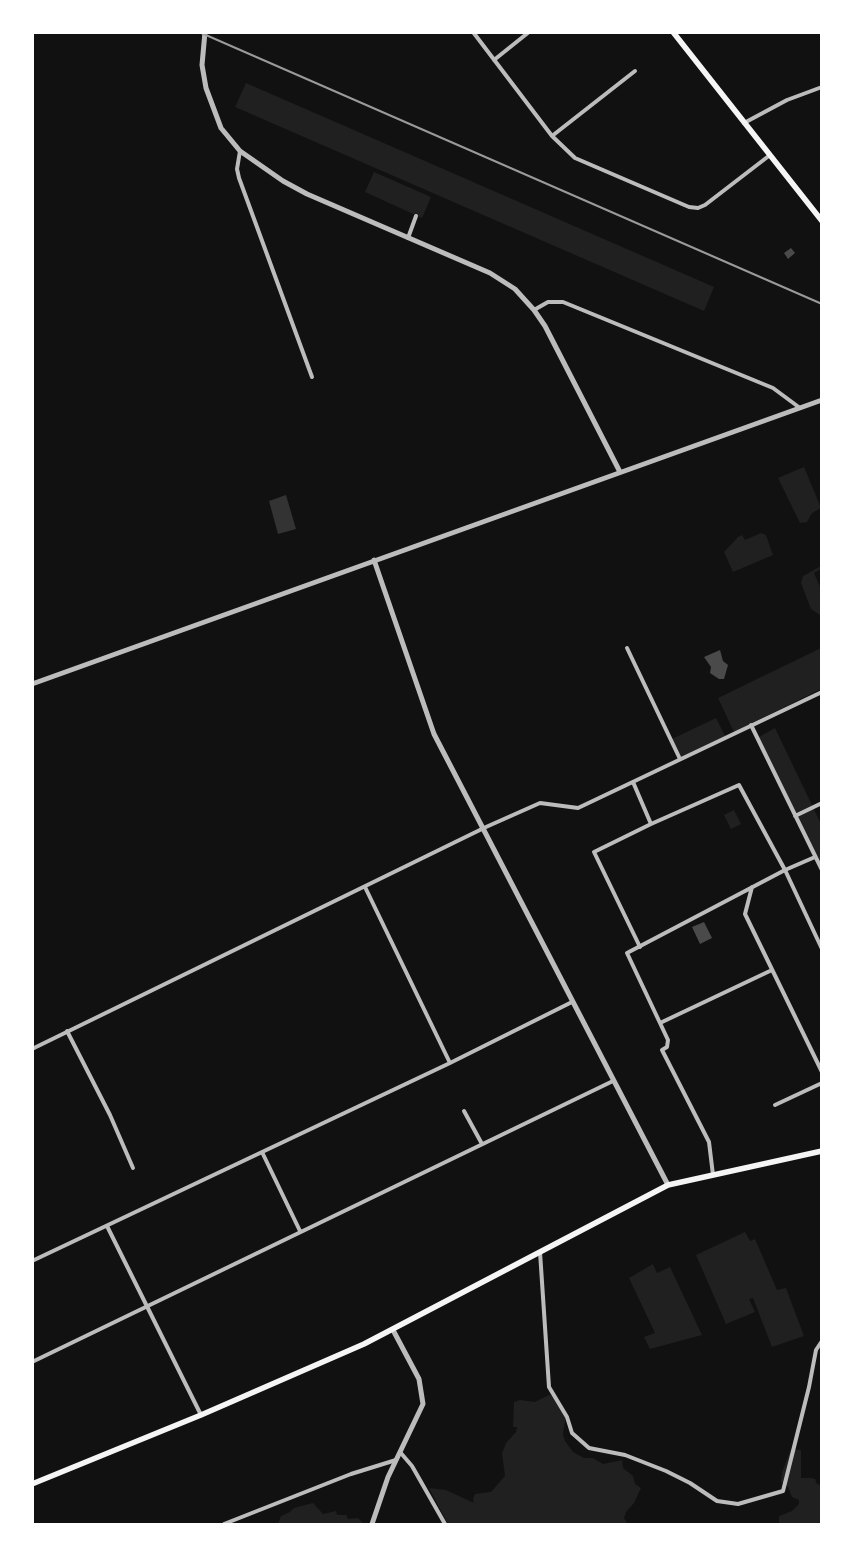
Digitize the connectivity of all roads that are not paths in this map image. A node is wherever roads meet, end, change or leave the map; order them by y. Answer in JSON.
{"nodes":[{"id":1,"x":205,"y":32,"type":"edge"},
{"id":2,"x":473,"y":32,"type":"edge"},
{"id":3,"x":529,"y":32,"type":"edge"},
{"id":4,"x":673,"y":32,"type":"edge"},
{"id":5,"x":494,"y":60,"type":"junction"},
{"id":6,"x":635,"y":71,"type":"dead end"},
{"id":7,"x":822,"y":87,"type":"edge"},
{"id":8,"x":744,"y":123,"type":"junction"},
{"id":9,"x":552,"y":136,"type":"junction"},
{"id":10,"x":240,"y":151,"type":"junction"},
{"id":11,"x":770,"y":155,"type":"junction"},
{"id":12,"x":416,"y":216,"type":"dead end"},
{"id":13,"x":822,"y":221,"type":"edge"},
{"id":14,"x":408,"y":238,"type":"junction"},
{"id":15,"x":534,"y":310,"type":"junction"},
{"id":16,"x":312,"y":377,"type":"dead end"},
{"id":17,"x":821,"y":401,"type":"edge"},
{"id":18,"x":800,"y":408,"type":"junction"},
{"id":19,"x":620,"y":472,"type":"junction"},
{"id":20,"x":374,"y":560,"type":"junction"},
{"id":21,"x":627,"y":648,"type":"dead end"},
{"id":22,"x":32,"y":684,"type":"edge"},
{"id":23,"x":822,"y":692,"type":"edge"},
{"id":24,"x":751,"y":726,"type":"junction"},
{"id":25,"x":680,"y":759,"type":"junction"},
{"id":26,"x":634,"y":782,"type":"junction"},
{"id":27,"x":822,"y":803,"type":"edge"},
{"id":28,"x":795,"y":816,"type":"junction"},
{"id":29,"x":651,"y":824,"type":"junction"},
{"id":30,"x":483,"y":828,"type":"junction"},
{"id":31,"x":815,"y":857,"type":"junction"},
{"id":32,"x":785,"y":870,"type":"junction"},
{"id":33,"x":822,"y":870,"type":"edge"},
{"id":34,"x":752,"y":887,"type":"junction"},
{"id":35,"x":365,"y":888,"type":"junction"},
{"id":36,"x":640,"y":947,"type":"junction"},
{"id":37,"x":822,"y":949,"type":"edge"},
{"id":38,"x":772,"y":970,"type":"junction"},
{"id":39,"x":572,"y":1002,"type":"junction"},
{"id":40,"x":660,"y":1023,"type":"junction"},
{"id":41,"x":68,"y":1032,"type":"junction"},
{"id":42,"x":32,"y":1049,"type":"edge"},
{"id":43,"x":450,"y":1063,"type":"junction"},
{"id":44,"x":822,"y":1072,"type":"edge"},
{"id":45,"x":614,"y":1081,"type":"junction"},
{"id":46,"x":822,"y":1083,"type":"edge"},
{"id":47,"x":775,"y":1105,"type":"dead end"},
{"id":48,"x":464,"y":1111,"type":"dead end"},
{"id":49,"x":482,"y":1144,"type":"junction"},
{"id":50,"x":262,"y":1152,"type":"junction"},
{"id":51,"x":822,"y":1152,"type":"edge"},
{"id":52,"x":133,"y":1168,"type":"dead end"},
{"id":53,"x":713,"y":1175,"type":"junction"},
{"id":54,"x":668,"y":1185,"type":"junction"},
{"id":55,"x":107,"y":1226,"type":"junction"},
{"id":56,"x":300,"y":1231,"type":"junction"},
{"id":57,"x":540,"y":1252,"type":"junction"},
{"id":58,"x":32,"y":1261,"type":"edge"},
{"id":59,"x":147,"y":1308,"type":"junction"},
{"id":60,"x":393,"y":1330,"type":"junction"},
{"id":61,"x":822,"y":1341,"type":"edge"},
{"id":62,"x":32,"y":1362,"type":"edge"},
{"id":63,"x":200,"y":1415,"type":"junction"},
{"id":64,"x":400,"y":1452,"type":"junction"},
{"id":65,"x":396,"y":1460,"type":"junction"},
{"id":66,"x":32,"y":1484,"type":"edge"},
{"id":67,"x":224,"y":1524,"type":"edge"},
{"id":68,"x":372,"y":1524,"type":"edge"},
{"id":69,"x":445,"y":1524,"type":"edge"}],
"edges":[{"from":1,"to":10,"type":"street"},
{"from":2,"to":5,"type":"street"},
{"from":3,"to":5,"type":"street"},
{"from":4,"to":8,"type":"main road"},
{"from":5,"to":9,"type":"street"},
{"from":6,"to":9,"type":"street"},
{"from":7,"to":8,"type":"street"},
{"from":8,"to":11,"type":"main road"},
{"from":9,"to":11,"type":"street"},
{"from":10,"to":14,"type":"street"},
{"from":10,"to":16,"type":"street"},
{"from":11,"to":13,"type":"main road"},
{"from":12,"to":14,"type":"street"},
{"from":14,"to":15,"type":"street"},
{"from":15,"to":18,"type":"street"},
{"from":15,"to":19,"type":"street"},
{"from":17,"to":18,"type":"street"},
{"from":18,"to":19,"type":"street"},
{"from":19,"to":20,"type":"street"},
{"from":20,"to":22,"type":"street"},
{"from":20,"to":30,"type":"street"},
{"from":21,"to":25,"type":"street"},
{"from":23,"to":24,"type":"street"},
{"from":24,"to":25,"type":"street"},
{"from":24,"to":28,"type":"street"},
{"from":25,"to":26,"type":"street"},
{"from":26,"to":29,"type":"street"},
{"from":26,"to":30,"type":"street"},
{"from":27,"to":28,"type":"street"},
{"from":28,"to":31,"type":"street"},
{"from":29,"to":32,"type":"street"},
{"from":29,"to":36,"type":"street"},
{"from":30,"to":35,"type":"street"},
{"from":30,"to":39,"type":"street"},
{"from":31,"to":32,"type":"street"},
{"from":31,"to":33,"type":"street"},
{"from":32,"to":34,"type":"street"},
{"from":32,"to":37,"type":"street"},
{"from":34,"to":36,"type":"street"},
{"from":34,"to":38,"type":"street"},
{"from":35,"to":41,"type":"street"},
{"from":35,"to":43,"type":"street"},
{"from":36,"to":40,"type":"street"},
{"from":38,"to":40,"type":"street"},
{"from":38,"to":44,"type":"street"},
{"from":39,"to":43,"type":"street"},
{"from":39,"to":45,"type":"street"},
{"from":40,"to":53,"type":"street"},
{"from":41,"to":42,"type":"street"},
{"from":41,"to":52,"type":"street"},
{"from":43,"to":50,"type":"street"},
{"from":45,"to":49,"type":"street"},
{"from":45,"to":54,"type":"street"},
{"from":46,"to":47,"type":"street"},
{"from":48,"to":49,"type":"street"},
{"from":49,"to":56,"type":"street"},
{"from":50,"to":55,"type":"street"},
{"from":50,"to":56,"type":"street"},
{"from":51,"to":53,"type":"main road"},
{"from":53,"to":54,"type":"main road"},
{"from":54,"to":57,"type":"main road"},
{"from":55,"to":58,"type":"street"},
{"from":55,"to":59,"type":"street"},
{"from":56,"to":59,"type":"street"},
{"from":57,"to":60,"type":"main road"},
{"from":57,"to":61,"type":"street"},
{"from":59,"to":62,"type":"street"},
{"from":59,"to":63,"type":"street"},
{"from":60,"to":63,"type":"main road"},
{"from":60,"to":64,"type":"street"},
{"from":63,"to":66,"type":"main road"},
{"from":64,"to":65,"type":"street"},
{"from":64,"to":69,"type":"street"},
{"from":65,"to":67,"type":"street"},
{"from":65,"to":68,"type":"street"}]}
